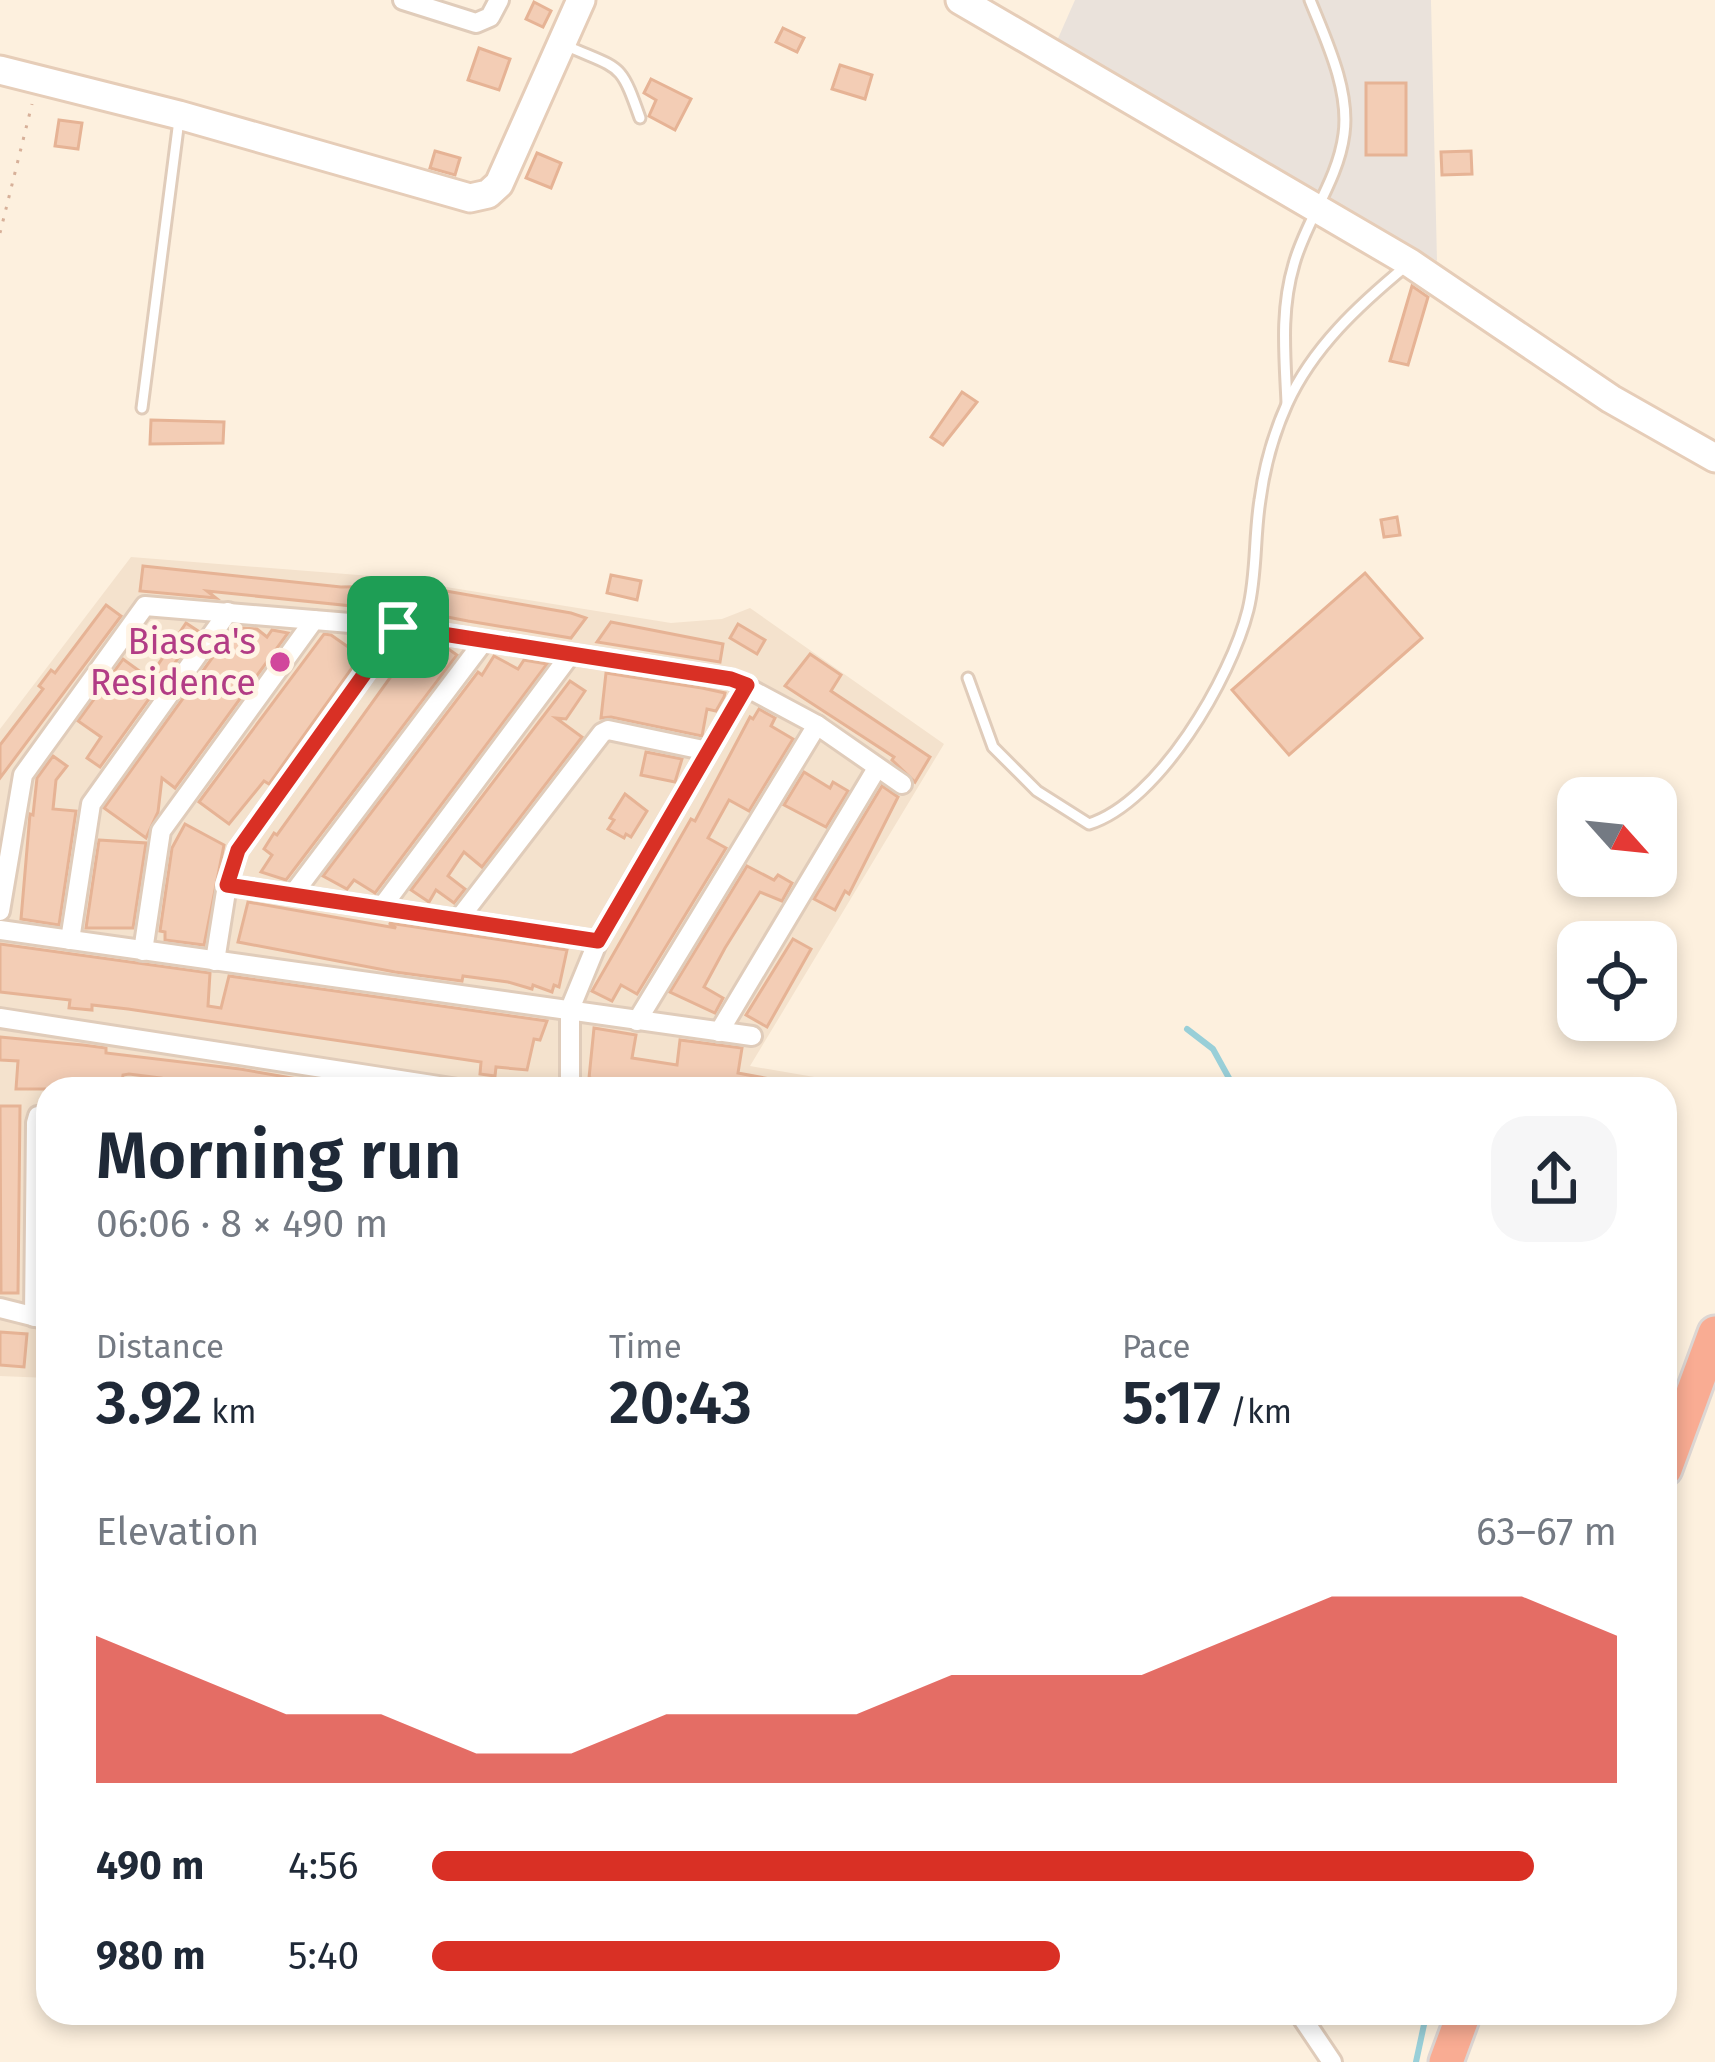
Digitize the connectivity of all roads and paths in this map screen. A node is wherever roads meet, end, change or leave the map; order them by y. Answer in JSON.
{"nodes":[{"id":1,"x":404,"y":0,"type":"edge"},
{"id":2,"x":499,"y":0,"type":"edge"},
{"id":3,"x":581,"y":0,"type":"edge"},
{"id":4,"x":960,"y":0,"type":"edge"},
{"id":5,"x":1310,"y":0,"type":"edge"},
{"id":6,"x":562,"y":44,"type":"junction"},
{"id":7,"x":0,"y":70,"type":"edge"},
{"id":8,"x":38,"y":79,"type":"junction"},
{"id":9,"x":179,"y":115,"type":"junction"},
{"id":10,"x":640,"y":118,"type":"dead end"},
{"id":11,"x":1315,"y":211,"type":"junction"},
{"id":12,"x":0,"y":233,"type":"edge"},
{"id":13,"x":1410,"y":263,"type":"junction"},
{"id":14,"x":1288,"y":403,"type":"junction"},
{"id":15,"x":142,"y":408,"type":"dead end"},
{"id":16,"x":1715,"y":458,"type":"edge"},
{"id":17,"x":228,"y":612,"type":"junction"},
{"id":18,"x":314,"y":620,"type":"junction"},
{"id":19,"x":398,"y":627,"type":"junction"},
{"id":20,"x":484,"y":641,"type":"junction"},
{"id":21,"x":570,"y":655,"type":"junction"},
{"id":22,"x":968,"y":678,"type":"dead end"},
{"id":23,"x":747,"y":685,"type":"junction"},
{"id":24,"x":817,"y":725,"type":"junction"},
{"id":25,"x":708,"y":751,"type":"junction"},
{"id":26,"x":877,"y":768,"type":"junction"},
{"id":27,"x":902,"y":784,"type":"dead end"},
{"id":28,"x":227,"y":885,"type":"junction"},
{"id":29,"x":292,"y":895,"type":"junction"},
{"id":30,"x":381,"y":908,"type":"junction"},
{"id":31,"x":0,"y":911,"type":"edge"},
{"id":32,"x":458,"y":920,"type":"junction"},
{"id":33,"x":0,"y":930,"type":"edge"},
{"id":34,"x":70,"y":940,"type":"junction"},
{"id":35,"x":598,"y":941,"type":"junction"},
{"id":36,"x":143,"y":950,"type":"junction"},
{"id":37,"x":215,"y":961,"type":"junction"},
{"id":38,"x":570,"y":1009,"type":"junction"},
{"id":39,"x":0,"y":1018,"type":"edge"},
{"id":40,"x":637,"y":1021,"type":"junction"},
{"id":41,"x":719,"y":1032,"type":"junction"},
{"id":42,"x":752,"y":1036,"type":"dead end"},
{"id":43,"x":338,"y":1077,"type":"edge"},
{"id":44,"x":570,"y":1077,"type":"edge"},
{"id":45,"x":0,"y":1308,"type":"edge"},
{"id":46,"x":36,"y":1317,"type":"edge"},
{"id":47,"x":1715,"y":1334,"type":"edge"},
{"id":48,"x":1677,"y":1437,"type":"edge"},
{"id":49,"x":1307,"y":2025,"type":"edge"},
{"id":50,"x":1460,"y":2025,"type":"edge"},
{"id":51,"x":1332,"y":2062,"type":"edge"},
{"id":52,"x":1446,"y":2062,"type":"edge"}],
"edges":[{"from":1,"to":2,"type":"street"},
{"from":3,"to":6,"type":"street"},
{"from":4,"to":11,"type":"street"},
{"from":5,"to":11,"type":"lane"},
{"from":6,"to":9,"type":"street"},
{"from":6,"to":10,"type":"lane"},
{"from":7,"to":8,"type":"street"},
{"from":8,"to":9,"type":"street"},
{"from":8,"to":12,"type":"path"},
{"from":9,"to":15,"type":"lane"},
{"from":11,"to":13,"type":"street"},
{"from":11,"to":14,"type":"lane"},
{"from":13,"to":14,"type":"lane"},
{"from":13,"to":16,"type":"street"},
{"from":14,"to":22,"type":"lane"},
{"from":17,"to":18,"type":"street"},
{"from":17,"to":31,"type":"street"},
{"from":17,"to":34,"type":"street"},
{"from":18,"to":19,"type":"street"},
{"from":18,"to":36,"type":"street"},
{"from":19,"to":20,"type":"street"},
{"from":19,"to":28,"type":"street"},
{"from":20,"to":21,"type":"street"},
{"from":20,"to":29,"type":"street"},
{"from":21,"to":23,"type":"street"},
{"from":21,"to":30,"type":"street"},
{"from":23,"to":24,"type":"street"},
{"from":23,"to":25,"type":"street"},
{"from":24,"to":26,"type":"street"},
{"from":24,"to":40,"type":"street"},
{"from":25,"to":32,"type":"street"},
{"from":25,"to":35,"type":"street"},
{"from":26,"to":27,"type":"street"},
{"from":26,"to":41,"type":"street"},
{"from":28,"to":29,"type":"street"},
{"from":28,"to":37,"type":"street"},
{"from":29,"to":30,"type":"street"},
{"from":30,"to":32,"type":"street"},
{"from":32,"to":35,"type":"street"},
{"from":33,"to":34,"type":"street"},
{"from":34,"to":36,"type":"street"},
{"from":35,"to":38,"type":"street"},
{"from":36,"to":37,"type":"street"},
{"from":37,"to":38,"type":"street"},
{"from":38,"to":40,"type":"street"},
{"from":38,"to":44,"type":"street"},
{"from":39,"to":43,"type":"street"},
{"from":40,"to":41,"type":"street"},
{"from":41,"to":42,"type":"street"},
{"from":45,"to":46,"type":"street"},
{"from":47,"to":48,"type":"highway"},
{"from":49,"to":51,"type":"street"},
{"from":50,"to":52,"type":"highway"}]}
